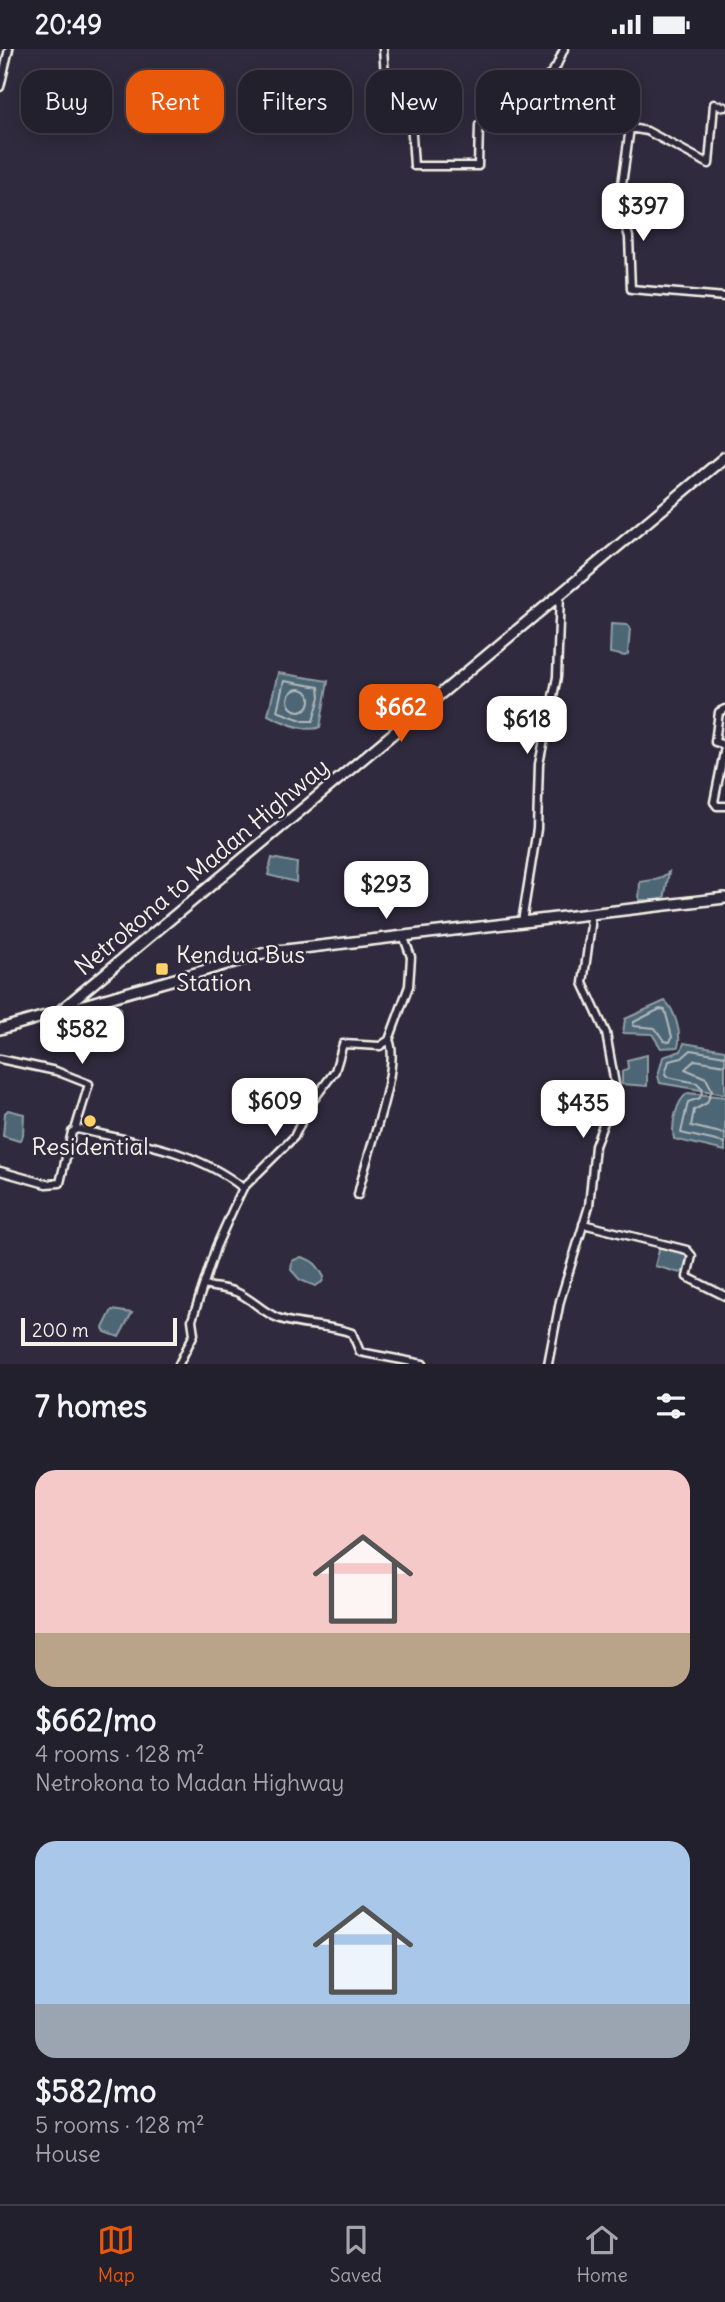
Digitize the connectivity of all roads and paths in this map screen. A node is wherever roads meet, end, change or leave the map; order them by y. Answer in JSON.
{"nodes":[{"id":1,"x":9,"y":49,"type":"edge"},
{"id":2,"x":383,"y":49,"type":"edge"},
{"id":3,"x":564,"y":49,"type":"edge"},
{"id":4,"x":554,"y":70,"type":"edge"},
{"id":5,"x":0,"y":87,"type":"edge"},
{"id":6,"x":725,"y":107,"type":"edge"},
{"id":7,"x":640,"y":130,"type":"edge"},
{"id":8,"x":480,"y":133,"type":"edge"},
{"id":9,"x":629,"y":133,"type":"edge"},
{"id":10,"x":725,"y":297,"type":"edge"},
{"id":11,"x":725,"y":457,"type":"edge"},
{"id":12,"x":560,"y":593,"type":"junction"},
{"id":13,"x":725,"y":709,"type":"edge"},
{"id":14,"x":725,"y":746,"type":"edge"},
{"id":15,"x":725,"y":806,"type":"edge"},
{"id":16,"x":725,"y":898,"type":"edge"},
{"id":17,"x":589,"y":916,"type":"junction"},
{"id":18,"x":522,"y":922,"type":"junction"},
{"id":19,"x":402,"y":935,"type":"junction"},
{"id":20,"x":60,"y":1011,"type":"junction"},
{"id":21,"x":0,"y":1029,"type":"edge"},
{"id":22,"x":389,"y":1040,"type":"junction"},
{"id":23,"x":0,"y":1059,"type":"edge"},
{"id":24,"x":75,"y":1130,"type":"junction"},
{"id":25,"x":0,"y":1171,"type":"edge"},
{"id":26,"x":243,"y":1188,"type":"junction"},
{"id":27,"x":358,"y":1195,"type":"dead end"},
{"id":28,"x":583,"y":1224,"type":"junction"},
{"id":29,"x":204,"y":1285,"type":"junction"},
{"id":30,"x":725,"y":1296,"type":"edge"},
{"id":31,"x":179,"y":1364,"type":"edge"},
{"id":32,"x":423,"y":1364,"type":"edge"},
{"id":33,"x":548,"y":1364,"type":"edge"}],
"edges":[{"from":1,"to":5,"type":"street"},
{"from":2,"to":8,"type":"street"},
{"from":3,"to":4,"type":"street"},
{"from":6,"to":7,"type":"street"},
{"from":9,"to":10,"type":"street"},
{"from":11,"to":12,"type":"main road","name":"Netrokona to Madan Highway"},
{"from":12,"to":18,"type":"street"},
{"from":12,"to":20,"type":"main road","name":"Netrokona to Madan Highway"},
{"from":13,"to":14,"type":"street"},
{"from":14,"to":15,"type":"street"},
{"from":16,"to":17,"type":"main road"},
{"from":17,"to":18,"type":"main road"},
{"from":17,"to":28,"type":"street"},
{"from":18,"to":19,"type":"main road"},
{"from":19,"to":20,"type":"main road"},
{"from":19,"to":22,"type":"street"},
{"from":20,"to":21,"type":"main road"},
{"from":22,"to":26,"type":"street"},
{"from":22,"to":27,"type":"street"},
{"from":23,"to":24,"type":"street"},
{"from":24,"to":25,"type":"street"},
{"from":24,"to":26,"type":"street"},
{"from":26,"to":29,"type":"street"},
{"from":28,"to":30,"type":"street"},
{"from":28,"to":33,"type":"street"},
{"from":29,"to":31,"type":"street"},
{"from":29,"to":32,"type":"street"}]}
